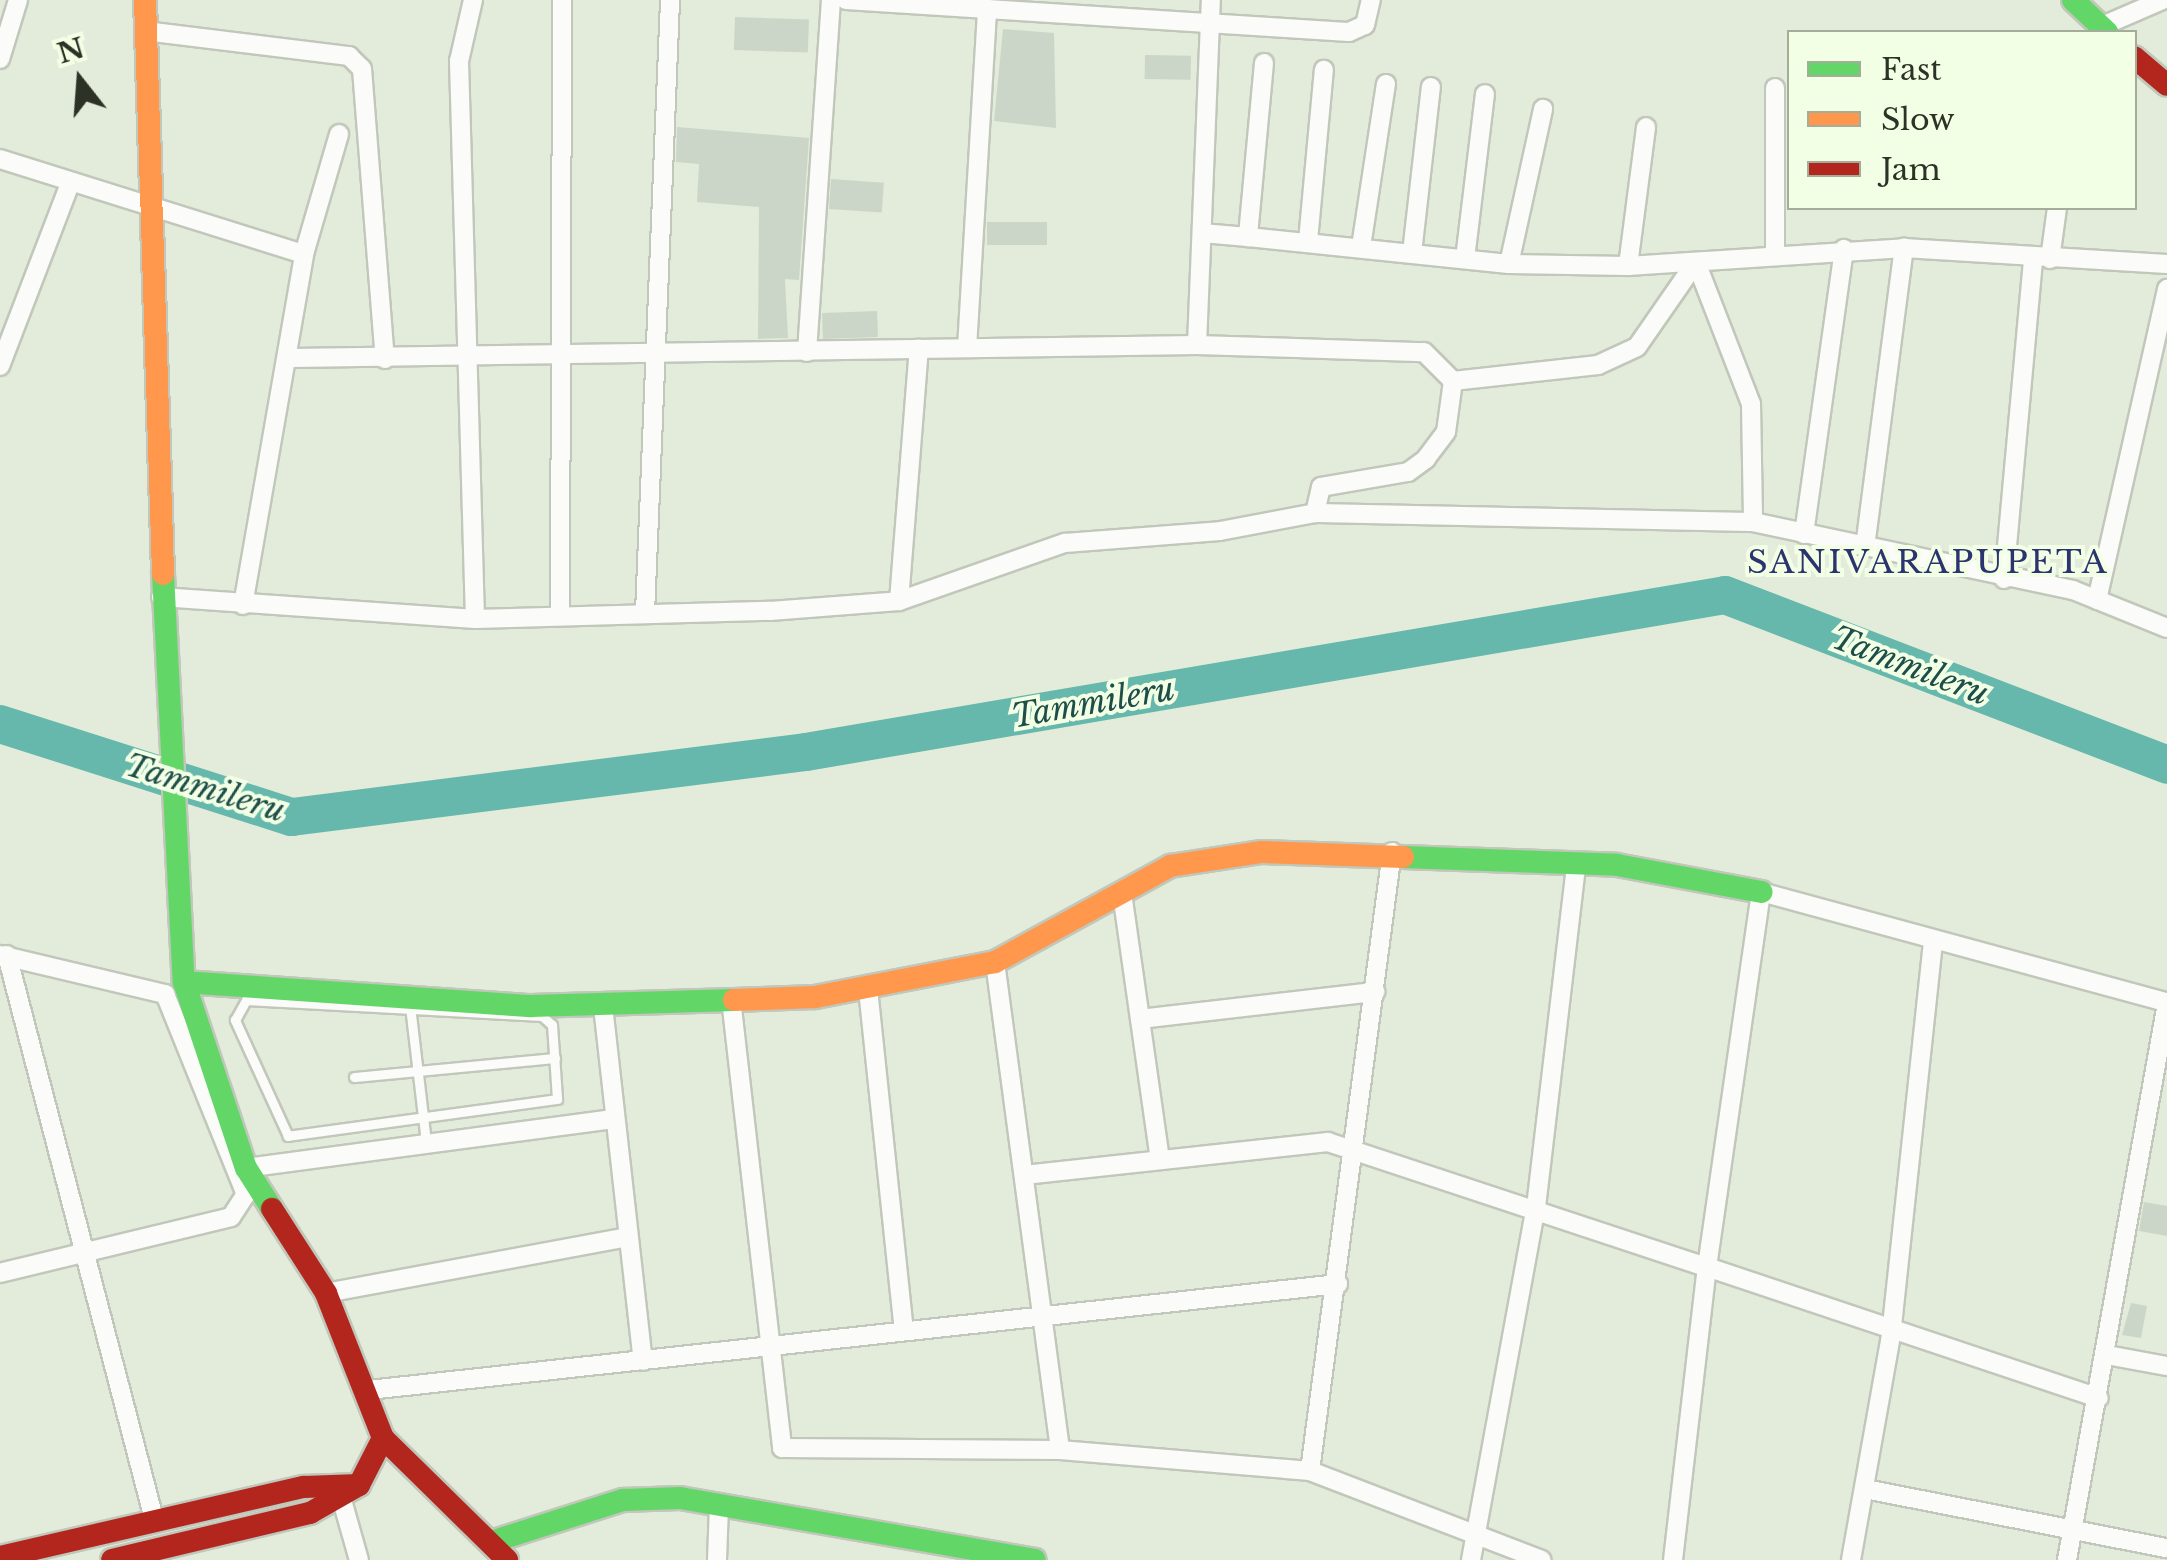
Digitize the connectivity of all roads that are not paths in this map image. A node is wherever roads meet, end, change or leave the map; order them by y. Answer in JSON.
{"nodes":[{"id":1,"x":18,"y":0,"type":"edge"},
{"id":2,"x":144,"y":0,"type":"edge"},
{"id":3,"x":473,"y":0,"type":"edge"},
{"id":4,"x":562,"y":0,"type":"edge"},
{"id":5,"x":670,"y":0,"type":"edge"},
{"id":6,"x":830,"y":0,"type":"edge"},
{"id":7,"x":846,"y":0,"type":"edge"},
{"id":8,"x":1211,"y":0,"type":"edge"},
{"id":9,"x":1371,"y":0,"type":"edge"},
{"id":10,"x":2073,"y":0,"type":"edge"},
{"id":11,"x":2162,"y":0,"type":"edge"},
{"id":12,"x":995,"y":6,"type":"edge"},
{"id":13,"x":1210,"y":22,"type":"junction"},
{"id":14,"x":2103,"y":30,"type":"edge"},
{"id":15,"x":145,"y":32,"type":"junction"},
{"id":16,"x":0,"y":59,"type":"edge"},
{"id":17,"x":2137,"y":60,"type":"edge"},
{"id":18,"x":1264,"y":64,"type":"dead end"},
{"id":19,"x":1324,"y":70,"type":"dead end"},
{"id":20,"x":1386,"y":84,"type":"dead end"},
{"id":21,"x":2167,"y":85,"type":"edge"},
{"id":22,"x":1432,"y":87,"type":"dead end"},
{"id":23,"x":1775,"y":88,"type":"dead end"},
{"id":24,"x":1485,"y":94,"type":"dead end"},
{"id":25,"x":1543,"y":109,"type":"dead end"},
{"id":26,"x":1646,"y":127,"type":"dead end"},
{"id":27,"x":339,"y":134,"type":"dead end"},
{"id":28,"x":0,"y":159,"type":"edge"},
{"id":29,"x":70,"y":184,"type":"junction"},
{"id":30,"x":2056,"y":210,"type":"edge"},
{"id":31,"x":146,"y":211,"type":"junction"},
{"id":32,"x":1202,"y":233,"type":"junction"},
{"id":33,"x":1248,"y":238,"type":"junction"},
{"id":34,"x":1308,"y":241,"type":"junction"},
{"id":35,"x":1362,"y":248,"type":"junction"},
{"id":36,"x":1904,"y":248,"type":"junction"},
{"id":37,"x":1844,"y":249,"type":"junction"},
{"id":38,"x":1412,"y":253,"type":"junction"},
{"id":39,"x":1776,"y":253,"type":"junction"},
{"id":40,"x":304,"y":254,"type":"junction"},
{"id":41,"x":2041,"y":258,"type":"junction"},
{"id":42,"x":1465,"y":259,"type":"junction"},
{"id":43,"x":1696,"y":262,"type":"junction"},
{"id":44,"x":1509,"y":264,"type":"junction"},
{"id":45,"x":2167,"y":264,"type":"edge"},
{"id":46,"x":1628,"y":266,"type":"junction"},
{"id":47,"x":2167,"y":289,"type":"edge"},
{"id":48,"x":1198,"y":345,"type":"junction"},
{"id":49,"x":967,"y":348,"type":"junction"},
{"id":50,"x":919,"y":349,"type":"junction"},
{"id":51,"x":807,"y":352,"type":"junction"},
{"id":52,"x":652,"y":355,"type":"junction"},
{"id":53,"x":560,"y":356,"type":"junction"},
{"id":54,"x":292,"y":358,"type":"junction"},
{"id":55,"x":464,"y":358,"type":"junction"},
{"id":56,"x":385,"y":359,"type":"junction"},
{"id":57,"x":0,"y":366,"type":"edge"},
{"id":58,"x":1453,"y":381,"type":"junction"},
{"id":59,"x":1315,"y":513,"type":"junction"},
{"id":60,"x":1754,"y":522,"type":"junction"},
{"id":61,"x":1804,"y":534,"type":"junction"},
{"id":62,"x":1865,"y":547,"type":"junction"},
{"id":63,"x":2004,"y":579,"type":"junction"},
{"id":64,"x":161,"y":597,"type":"junction"},
{"id":65,"x":2097,"y":600,"type":"junction"},
{"id":66,"x":899,"y":601,"type":"junction"},
{"id":67,"x":243,"y":604,"type":"junction"},
{"id":68,"x":645,"y":612,"type":"junction"},
{"id":69,"x":560,"y":615,"type":"junction"},
{"id":70,"x":474,"y":620,"type":"junction"},
{"id":71,"x":2167,"y":628,"type":"edge"},
{"id":72,"x":1392,"y":852,"type":"junction"},
{"id":73,"x":1576,"y":864,"type":"junction"},
{"id":74,"x":1762,"y":892,"type":"junction"},
{"id":75,"x":1122,"y":893,"type":"junction"},
{"id":76,"x":1933,"y":942,"type":"junction"},
{"id":77,"x":4,"y":955,"type":"edge"},
{"id":78,"x":994,"y":962,"type":"junction"},
{"id":79,"x":184,"y":982,"type":"junction"},
{"id":80,"x":868,"y":988,"type":"junction"},
{"id":81,"x":1375,"y":992,"type":"junction"},
{"id":82,"x":732,"y":999,"type":"junction"},
{"id":83,"x":2166,"y":1002,"type":"edge"},
{"id":84,"x":410,"y":1004,"type":"junction"},
{"id":85,"x":603,"y":1006,"type":"junction"},
{"id":86,"x":1140,"y":1019,"type":"junction"},
{"id":87,"x":555,"y":1058,"type":"junction"},
{"id":88,"x":417,"y":1071,"type":"junction"},
{"id":89,"x":354,"y":1077,"type":"dead end"},
{"id":90,"x":422,"y":1117,"type":"junction"},
{"id":91,"x":614,"y":1119,"type":"junction"},
{"id":92,"x":426,"y":1142,"type":"junction"},
{"id":93,"x":1355,"y":1148,"type":"junction"},
{"id":94,"x":1159,"y":1154,"type":"junction"},
{"id":95,"x":246,"y":1168,"type":"junction"},
{"id":96,"x":1024,"y":1175,"type":"junction"},
{"id":97,"x":1536,"y":1208,"type":"junction"},
{"id":98,"x":628,"y":1237,"type":"junction"},
{"id":99,"x":82,"y":1252,"type":"junction"},
{"id":100,"x":1707,"y":1266,"type":"junction"},
{"id":101,"x":0,"y":1273,"type":"edge"},
{"id":102,"x":1338,"y":1284,"type":"junction"},
{"id":103,"x":326,"y":1292,"type":"junction"},
{"id":104,"x":1043,"y":1315,"type":"junction"},
{"id":105,"x":904,"y":1331,"type":"junction"},
{"id":106,"x":1891,"y":1335,"type":"junction"},
{"id":107,"x":777,"y":1345,"type":"junction"},
{"id":108,"x":2107,"y":1355,"type":"junction"},
{"id":109,"x":643,"y":1360,"type":"junction"},
{"id":110,"x":2167,"y":1366,"type":"edge"},
{"id":111,"x":370,"y":1390,"type":"junction"},
{"id":112,"x":2099,"y":1398,"type":"junction"},
{"id":113,"x":383,"y":1438,"type":"junction"},
{"id":114,"x":1060,"y":1450,"type":"junction"},
{"id":115,"x":1310,"y":1471,"type":"junction"},
{"id":116,"x":346,"y":1489,"type":"junction"},
{"id":117,"x":1865,"y":1489,"type":"junction"},
{"id":118,"x":719,"y":1506,"type":"junction"},
{"id":119,"x":154,"y":1519,"type":"junction"},
{"id":120,"x":2072,"y":1527,"type":"junction"},
{"id":121,"x":1478,"y":1532,"type":"junction"},
{"id":122,"x":490,"y":1542,"type":"junction"},
{"id":123,"x":2167,"y":1548,"type":"edge"},
{"id":124,"x":0,"y":1556,"type":"edge"},
{"id":125,"x":112,"y":1560,"type":"edge"},
{"id":126,"x":359,"y":1560,"type":"edge"},
{"id":127,"x":507,"y":1560,"type":"edge"},
{"id":128,"x":716,"y":1560,"type":"edge"},
{"id":129,"x":1035,"y":1560,"type":"edge"},
{"id":130,"x":1471,"y":1560,"type":"edge"},
{"id":131,"x":1542,"y":1560,"type":"edge"},
{"id":132,"x":1673,"y":1560,"type":"edge"},
{"id":133,"x":1851,"y":1560,"type":"edge"},
{"id":134,"x":2068,"y":1560,"type":"edge"}],
"edges":[{"from":1,"to":16,"type":"street"},
{"from":2,"to":15,"type":"main road"},
{"from":3,"to":55,"type":"street"},
{"from":4,"to":53,"type":"street"},
{"from":5,"to":52,"type":"street"},
{"from":6,"to":51,"type":"street"},
{"from":7,"to":12,"type":"street"},
{"from":8,"to":13,"type":"street"},
{"from":9,"to":13,"type":"street"},
{"from":10,"to":14,"type":"main road"},
{"from":11,"to":14,"type":"street"},
{"from":12,"to":13,"type":"street"},
{"from":12,"to":49,"type":"street"},
{"from":13,"to":32,"type":"street"},
{"from":15,"to":31,"type":"main road"},
{"from":15,"to":56,"type":"street"},
{"from":17,"to":21,"type":"main road"},
{"from":18,"to":33,"type":"street"},
{"from":19,"to":34,"type":"street"},
{"from":20,"to":35,"type":"street"},
{"from":22,"to":38,"type":"street"},
{"from":23,"to":39,"type":"street"},
{"from":24,"to":42,"type":"street"},
{"from":25,"to":44,"type":"street"},
{"from":26,"to":46,"type":"street"},
{"from":27,"to":40,"type":"street"},
{"from":28,"to":29,"type":"street"},
{"from":29,"to":31,"type":"street"},
{"from":29,"to":57,"type":"street"},
{"from":30,"to":41,"type":"street"},
{"from":31,"to":40,"type":"street"},
{"from":31,"to":64,"type":"main road"},
{"from":32,"to":33,"type":"street"},
{"from":32,"to":48,"type":"street"},
{"from":33,"to":34,"type":"street"},
{"from":34,"to":35,"type":"street"},
{"from":35,"to":38,"type":"street"},
{"from":36,"to":37,"type":"street"},
{"from":36,"to":41,"type":"street"},
{"from":36,"to":62,"type":"street"},
{"from":37,"to":39,"type":"street"},
{"from":37,"to":61,"type":"street"},
{"from":38,"to":42,"type":"street"},
{"from":39,"to":43,"type":"street"},
{"from":40,"to":54,"type":"street"},
{"from":41,"to":45,"type":"street"},
{"from":41,"to":63,"type":"street"},
{"from":42,"to":44,"type":"street"},
{"from":43,"to":46,"type":"street"},
{"from":43,"to":58,"type":"street"},
{"from":43,"to":60,"type":"street"},
{"from":44,"to":46,"type":"street"},
{"from":47,"to":65,"type":"street"},
{"from":48,"to":49,"type":"street"},
{"from":48,"to":58,"type":"street"},
{"from":49,"to":50,"type":"street"},
{"from":50,"to":51,"type":"street"},
{"from":50,"to":66,"type":"street"},
{"from":51,"to":52,"type":"street"},
{"from":52,"to":53,"type":"street"},
{"from":52,"to":68,"type":"street"},
{"from":53,"to":55,"type":"street"},
{"from":53,"to":69,"type":"street"},
{"from":54,"to":56,"type":"street"},
{"from":54,"to":67,"type":"street"},
{"from":55,"to":56,"type":"street"},
{"from":55,"to":70,"type":"street"},
{"from":58,"to":59,"type":"street"},
{"from":59,"to":60,"type":"street"},
{"from":59,"to":66,"type":"street"},
{"from":60,"to":61,"type":"street"},
{"from":61,"to":62,"type":"street"},
{"from":62,"to":63,"type":"street"},
{"from":63,"to":65,"type":"street"},
{"from":64,"to":67,"type":"street"},
{"from":64,"to":79,"type":"main road"},
{"from":65,"to":71,"type":"street"},
{"from":66,"to":68,"type":"street"},
{"from":67,"to":70,"type":"street"},
{"from":68,"to":69,"type":"street"},
{"from":69,"to":70,"type":"street"},
{"from":72,"to":73,"type":"main road"},
{"from":72,"to":75,"type":"main road"},
{"from":72,"to":81,"type":"street"},
{"from":73,"to":74,"type":"main road"},
{"from":73,"to":97,"type":"street"},
{"from":74,"to":76,"type":"street"},
{"from":74,"to":100,"type":"street"},
{"from":75,"to":78,"type":"main road"},
{"from":75,"to":86,"type":"street"},
{"from":76,"to":83,"type":"street"},
{"from":76,"to":106,"type":"street"},
{"from":77,"to":99,"type":"street"},
{"from":77,"to":99,"type":"street"},
{"from":78,"to":80,"type":"main road"},
{"from":78,"to":96,"type":"street"},
{"from":79,"to":84,"type":"main road"},
{"from":79,"to":95,"type":"main road"},
{"from":80,"to":82,"type":"main road"},
{"from":80,"to":105,"type":"street"},
{"from":81,"to":86,"type":"street"},
{"from":81,"to":93,"type":"street"},
{"from":82,"to":85,"type":"main road"},
{"from":82,"to":107,"type":"street"},
{"from":83,"to":108,"type":"street"},
{"from":84,"to":85,"type":"main road"},
{"from":84,"to":87,"type":"lane"},
{"from":84,"to":88,"type":"lane"},
{"from":84,"to":90,"type":"lane"},
{"from":85,"to":91,"type":"street"},
{"from":86,"to":94,"type":"street"},
{"from":87,"to":88,"type":"lane"},
{"from":87,"to":90,"type":"lane"},
{"from":88,"to":89,"type":"lane"},
{"from":88,"to":90,"type":"lane"},
{"from":90,"to":92,"type":"lane"},
{"from":91,"to":92,"type":"street"},
{"from":91,"to":98,"type":"street"},
{"from":92,"to":95,"type":"street"},
{"from":93,"to":94,"type":"street"},
{"from":93,"to":97,"type":"street"},
{"from":93,"to":102,"type":"street"},
{"from":94,"to":96,"type":"street"},
{"from":95,"to":103,"type":"main road"},
{"from":96,"to":104,"type":"street"},
{"from":97,"to":100,"type":"street"},
{"from":97,"to":121,"type":"street"},
{"from":98,"to":103,"type":"street"},
{"from":98,"to":109,"type":"street"},
{"from":99,"to":101,"type":"street"},
{"from":99,"to":119,"type":"street"},
{"from":100,"to":106,"type":"street"},
{"from":100,"to":132,"type":"street"},
{"from":102,"to":104,"type":"street"},
{"from":102,"to":115,"type":"street"},
{"from":103,"to":111,"type":"main road"},
{"from":104,"to":105,"type":"street"},
{"from":104,"to":114,"type":"street"},
{"from":105,"to":107,"type":"street"},
{"from":106,"to":112,"type":"street"},
{"from":106,"to":117,"type":"street"},
{"from":107,"to":109,"type":"street"},
{"from":107,"to":114,"type":"street"},
{"from":108,"to":110,"type":"street"},
{"from":108,"to":112,"type":"street"},
{"from":109,"to":111,"type":"street"},
{"from":111,"to":113,"type":"main road"},
{"from":112,"to":120,"type":"street"},
{"from":113,"to":116,"type":"main road"},
{"from":113,"to":122,"type":"main road"},
{"from":114,"to":115,"type":"street"},
{"from":115,"to":121,"type":"street"},
{"from":116,"to":119,"type":"main road"},
{"from":116,"to":125,"type":"main road"},
{"from":116,"to":126,"type":"street"},
{"from":117,"to":120,"type":"street"},
{"from":117,"to":133,"type":"street"},
{"from":118,"to":122,"type":"main road"},
{"from":118,"to":128,"type":"street"},
{"from":118,"to":129,"type":"main road"},
{"from":119,"to":124,"type":"main road"},
{"from":120,"to":123,"type":"street"},
{"from":120,"to":134,"type":"street"},
{"from":121,"to":130,"type":"street"},
{"from":121,"to":131,"type":"street"},
{"from":122,"to":127,"type":"main road"}]}
